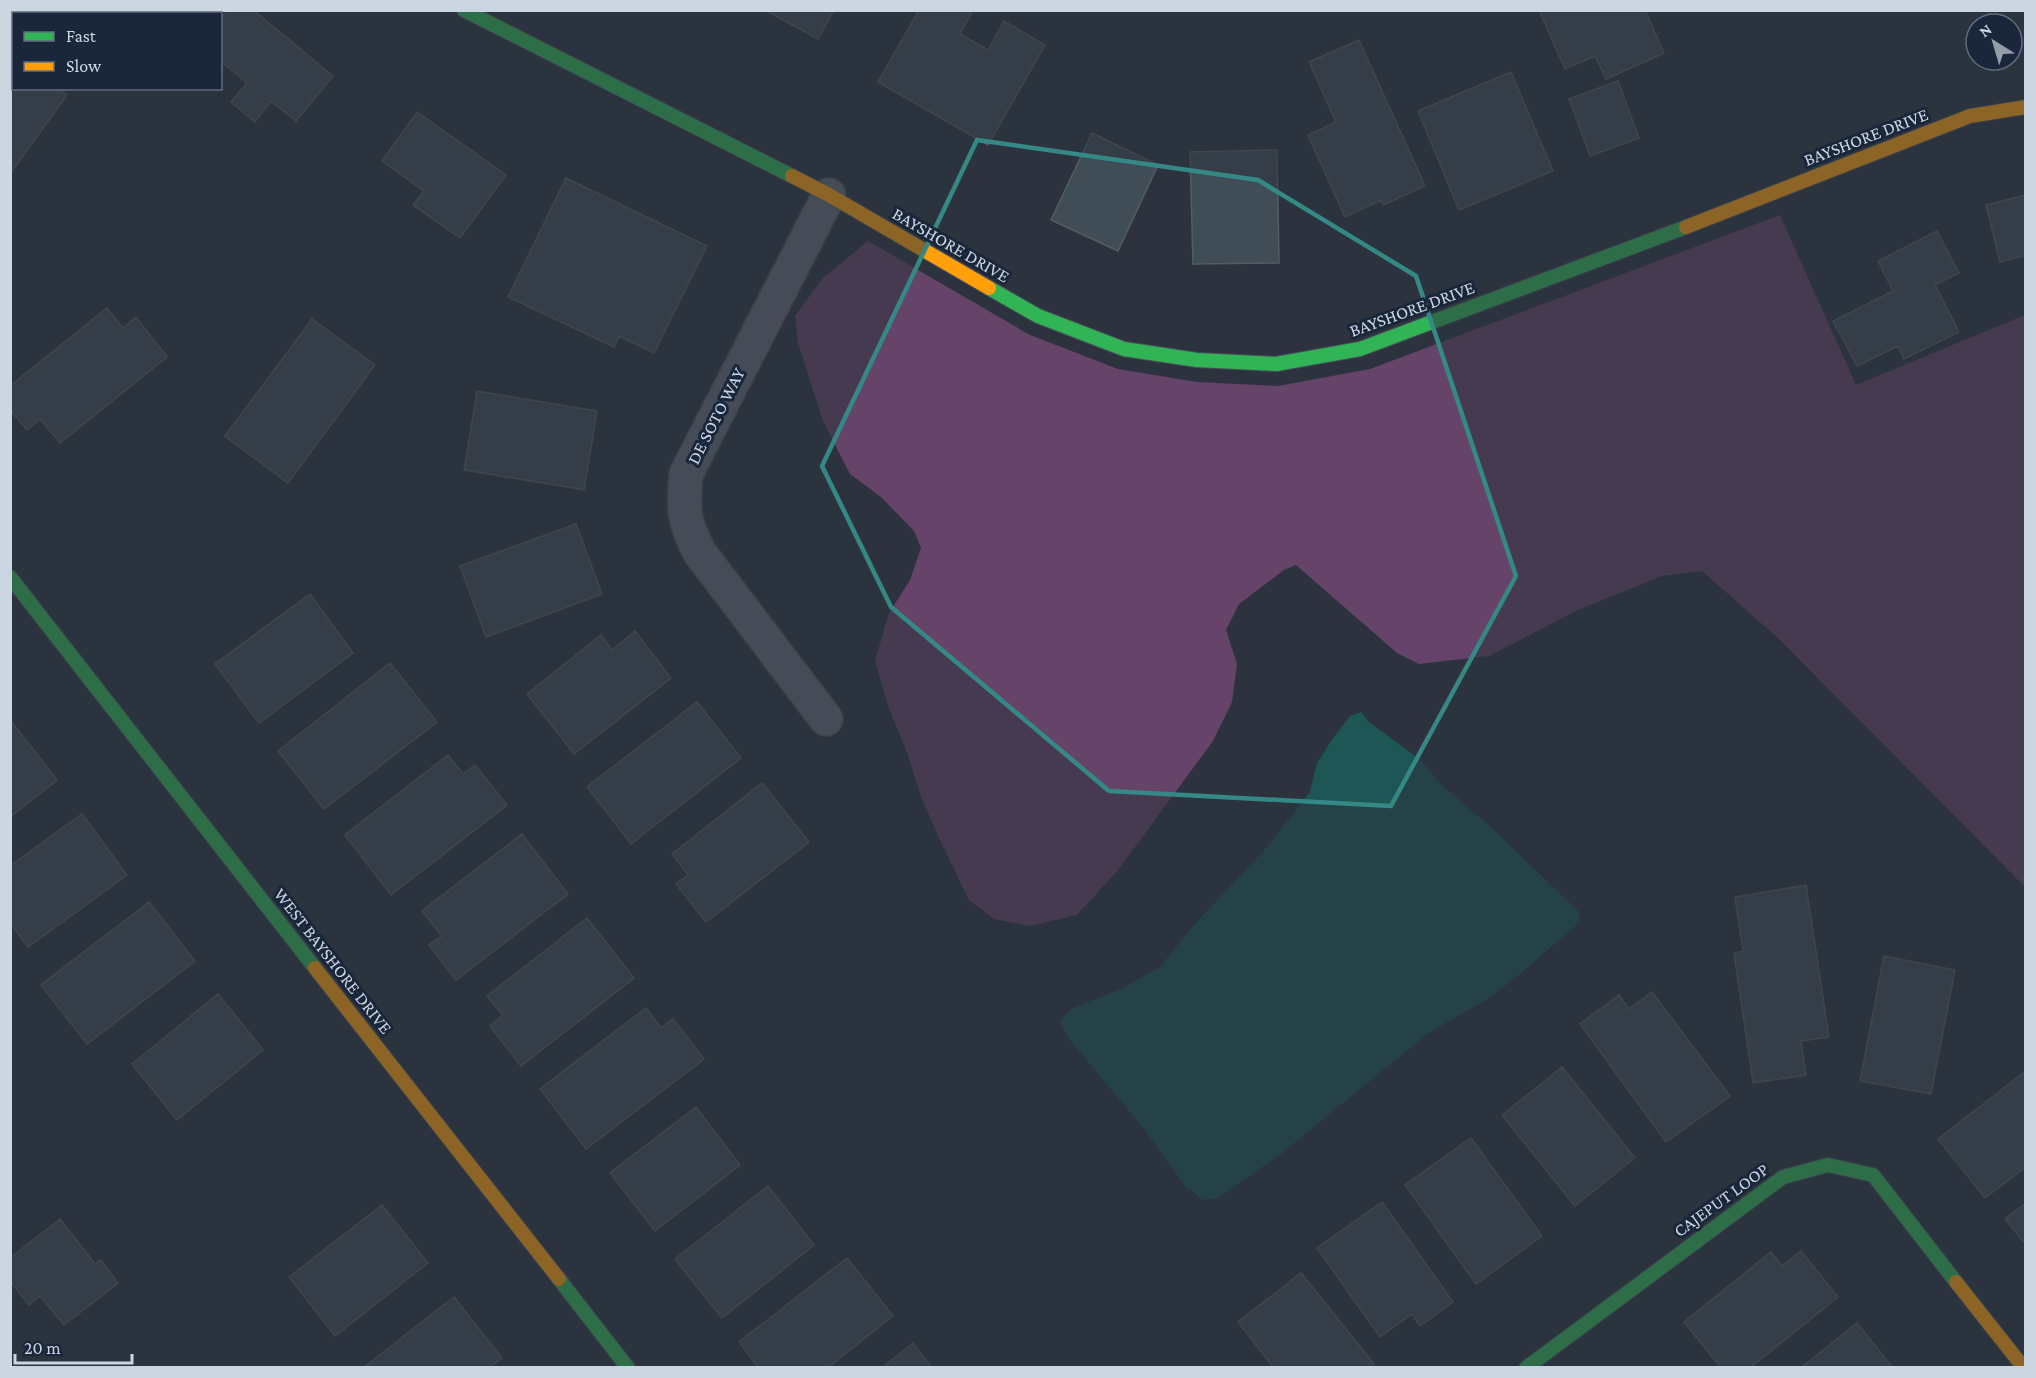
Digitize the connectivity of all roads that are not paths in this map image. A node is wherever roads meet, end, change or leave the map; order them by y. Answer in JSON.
{"nodes":[{"id":1,"x":464,"y":10,"type":"edge"},
{"id":2,"x":2025,"y":107,"type":"edge"},
{"id":3,"x":829,"y":195,"type":"junction"},
{"id":4,"x":10,"y":578,"type":"edge"},
{"id":5,"x":826,"y":719,"type":"dead end"},
{"id":6,"x":628,"y":1368,"type":"edge"},
{"id":7,"x":1526,"y":1368,"type":"edge"},
{"id":8,"x":2024,"y":1368,"type":"edge"}],
"edges":[{"from":1,"to":3,"type":"street","name":"BAYSHORE DRIVE"},
{"from":2,"to":3,"type":"street","name":"BAYSHORE DRIVE"},
{"from":3,"to":5,"type":"street","name":"DE SOTO WAY"},
{"from":4,"to":6,"type":"street","name":"WEST BAYSHORE DRIVE"},
{"from":7,"to":8,"type":"street","name":"CAJEPUT LOOP"}]}
